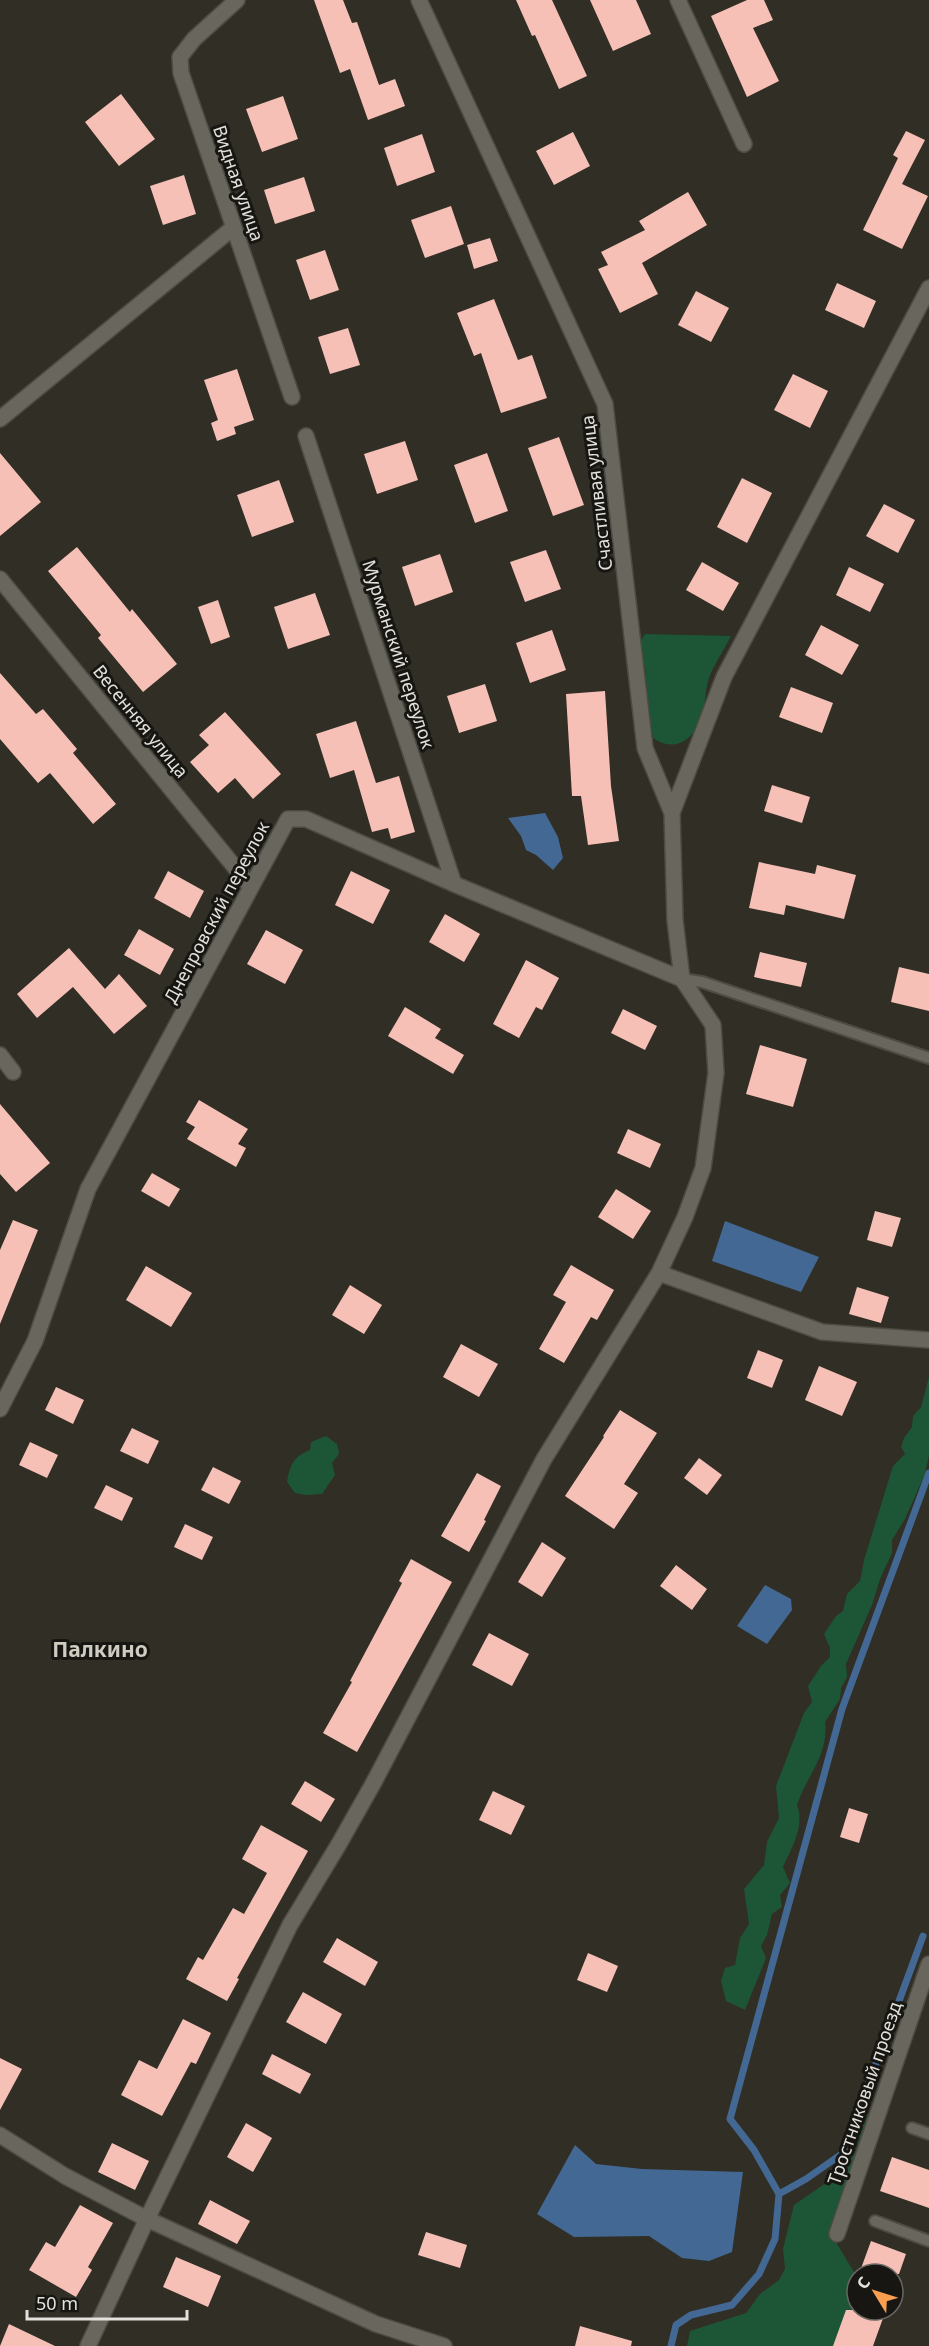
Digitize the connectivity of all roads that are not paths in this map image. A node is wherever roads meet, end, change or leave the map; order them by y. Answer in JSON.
{"nodes":[{"id":1,"x":237,"y":0,"type":"edge"},
{"id":2,"x":419,"y":0,"type":"edge"},
{"id":3,"x":678,"y":0,"type":"edge"},
{"id":4,"x":744,"y":144,"type":"dead end"},
{"id":5,"x":234,"y":227,"type":"junction"},
{"id":6,"x":929,"y":288,"type":"edge"},
{"id":7,"x":292,"y":397,"type":"dead end"},
{"id":8,"x":0,"y":420,"type":"edge"},
{"id":9,"x":306,"y":436,"type":"dead end"},
{"id":10,"x":0,"y":579,"type":"edge"},
{"id":11,"x":672,"y":813,"type":"junction"},
{"id":12,"x":454,"y":884,"type":"junction"},
{"id":13,"x":251,"y":887,"type":"junction"},
{"id":14,"x":682,"y":979,"type":"junction"},
{"id":15,"x":0,"y":1055,"type":"edge"},
{"id":16,"x":929,"y":1058,"type":"edge"},
{"id":17,"x":14,"y":1072,"type":"dead end"},
{"id":18,"x":659,"y":1273,"type":"junction"},
{"id":19,"x":929,"y":1340,"type":"edge"},
{"id":20,"x":0,"y":1409,"type":"edge"},
{"id":21,"x":929,"y":1964,"type":"edge"},
{"id":22,"x":912,"y":2127,"type":"dead end"},
{"id":23,"x":929,"y":2134,"type":"edge"},
{"id":24,"x":0,"y":2135,"type":"edge"},
{"id":25,"x":147,"y":2219,"type":"junction"},
{"id":26,"x":875,"y":2221,"type":"dead end"},
{"id":27,"x":837,"y":2234,"type":"dead end"},
{"id":28,"x":929,"y":2241,"type":"edge"},
{"id":29,"x":88,"y":2346,"type":"edge"},
{"id":30,"x":444,"y":2346,"type":"edge"}],
"edges":[{"from":1,"to":5,"type":"street","name":"Видная улица"},
{"from":2,"to":11,"type":"street","name":"Счастливая улица"},
{"from":3,"to":4,"type":"street"},
{"from":5,"to":7,"type":"street","name":"Видная улица"},
{"from":5,"to":8,"type":"street"},
{"from":6,"to":11,"type":"street"},
{"from":9,"to":12,"type":"street","name":"Мурманский переулок"},
{"from":10,"to":13,"type":"street","name":"Весенняя улица"},
{"from":11,"to":14,"type":"street","name":"Счастливая улица"},
{"from":12,"to":13,"type":"street","name":"Днепровский переулок"},
{"from":12,"to":14,"type":"street","name":"Днепровский переулок"},
{"from":13,"to":20,"type":"street","name":"Днепровский переулок"},
{"from":14,"to":16,"type":"lane"},
{"from":14,"to":18,"type":"street"},
{"from":15,"to":17,"type":"street"},
{"from":18,"to":19,"type":"street"},
{"from":18,"to":25,"type":"street"},
{"from":21,"to":27,"type":"street","name":"Тростниковый проезд"},
{"from":22,"to":23,"type":"lane"},
{"from":24,"to":25,"type":"street"},
{"from":25,"to":29,"type":"street"},
{"from":25,"to":30,"type":"street"},
{"from":26,"to":28,"type":"lane"}]}
